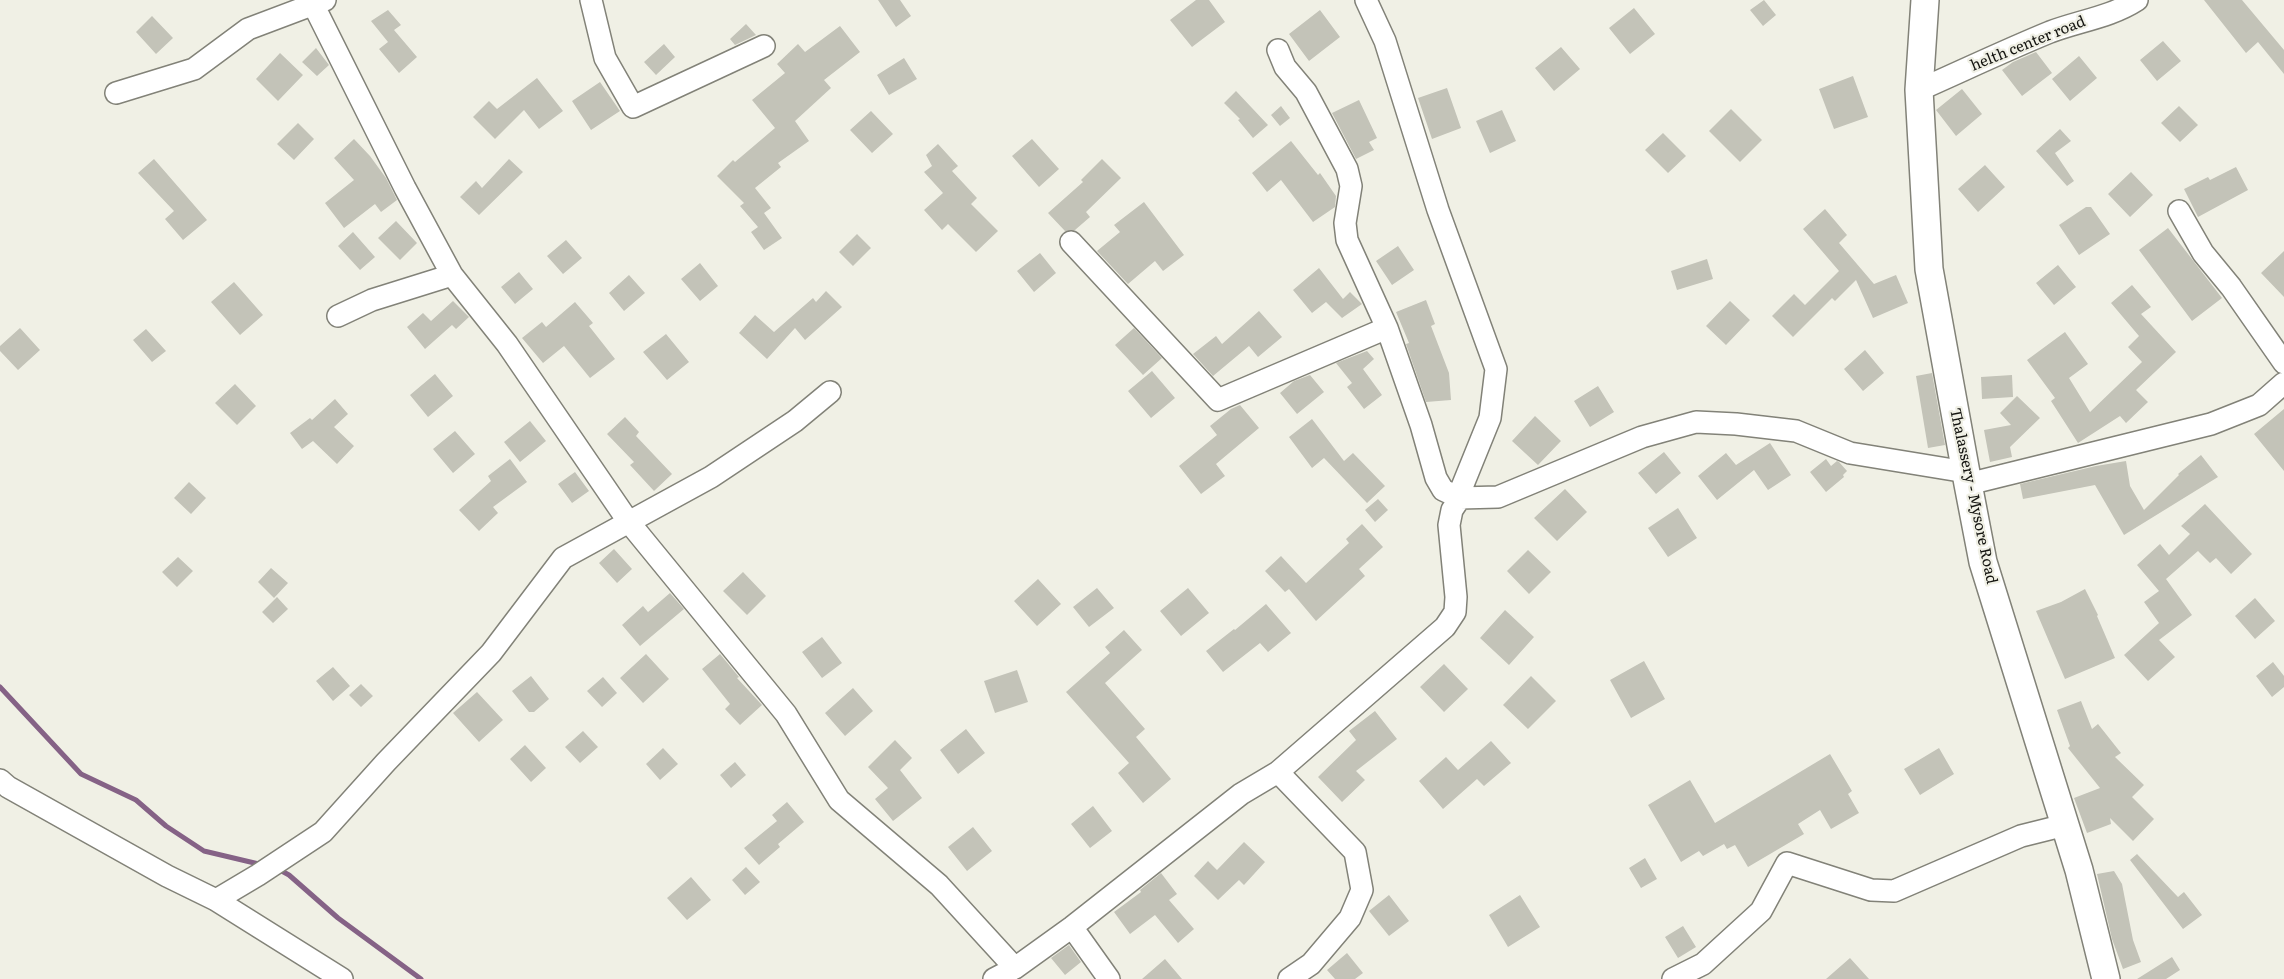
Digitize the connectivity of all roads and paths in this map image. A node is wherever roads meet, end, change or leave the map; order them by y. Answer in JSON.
{"nodes":[{"id":1,"x":591,"y":0,"type":"edge"},
{"id":2,"x":1366,"y":0,"type":"edge"},
{"id":3,"x":1925,"y":0,"type":"edge"},
{"id":4,"x":2137,"y":0,"type":"edge"},
{"id":5,"x":319,"y":2,"type":"edge"},
{"id":6,"x":764,"y":46,"type":"dead end"},
{"id":7,"x":1278,"y":50,"type":"dead end"},
{"id":8,"x":1918,"y":90,"type":"junction"},
{"id":9,"x":116,"y":93,"type":"dead end"},
{"id":10,"x":2179,"y":211,"type":"dead end"},
{"id":11,"x":1071,"y":242,"type":"dead end"},
{"id":12,"x":452,"y":275,"type":"junction"},
{"id":13,"x":338,"y":316,"type":"dead end"},
{"id":14,"x":1387,"y":327,"type":"junction"},
{"id":15,"x":2284,"y":363,"type":"edge"},
{"id":16,"x":2284,"y":383,"type":"edge"},
{"id":17,"x":830,"y":392,"type":"dead end"},
{"id":18,"x":1967,"y":478,"type":"junction"},
{"id":19,"x":1460,"y":498,"type":"junction"},
{"id":20,"x":628,"y":521,"type":"junction"},
{"id":21,"x":1278,"y":772,"type":"junction"},
{"id":22,"x":0,"y":780,"type":"edge"},
{"id":23,"x":2065,"y":825,"type":"junction"},
{"id":24,"x":216,"y":900,"type":"junction"},
{"id":25,"x":1072,"y":927,"type":"junction"},
{"id":26,"x":1015,"y":968,"type":"junction"},
{"id":27,"x":342,"y":979,"type":"edge"},
{"id":28,"x":994,"y":979,"type":"edge"},
{"id":29,"x":1109,"y":979,"type":"edge"},
{"id":30,"x":1289,"y":979,"type":"edge"},
{"id":31,"x":1673,"y":979,"type":"edge"},
{"id":32,"x":2106,"y":979,"type":"edge"}],
"edges":[{"from":1,"to":6,"type":"street"},
{"from":2,"to":19,"type":"street"},
{"from":3,"to":8,"type":"main road","name":"Thalassery - Mysore Road"},
{"from":4,"to":8,"type":"street","name":"helth center road"},
{"from":5,"to":9,"type":"street"},
{"from":5,"to":12,"type":"street"},
{"from":7,"to":14,"type":"street"},
{"from":8,"to":18,"type":"main road","name":"Thalassery - Mysore Road"},
{"from":10,"to":15,"type":"street"},
{"from":11,"to":14,"type":"street"},
{"from":12,"to":13,"type":"street"},
{"from":12,"to":20,"type":"street"},
{"from":14,"to":19,"type":"street"},
{"from":16,"to":18,"type":"street"},
{"from":17,"to":20,"type":"street"},
{"from":18,"to":19,"type":"street"},
{"from":18,"to":23,"type":"main road","name":"Thalassery - Mysore Road"},
{"from":19,"to":21,"type":"street"},
{"from":20,"to":24,"type":"street"},
{"from":20,"to":26,"type":"street"},
{"from":21,"to":25,"type":"street"},
{"from":21,"to":30,"type":"street"},
{"from":22,"to":24,"type":"street"},
{"from":23,"to":31,"type":"street"},
{"from":23,"to":32,"type":"main road","name":"Thalassery - Mysore Road"},
{"from":24,"to":27,"type":"street"},
{"from":25,"to":26,"type":"street"},
{"from":25,"to":29,"type":"street"},
{"from":26,"to":28,"type":"street"}]}
